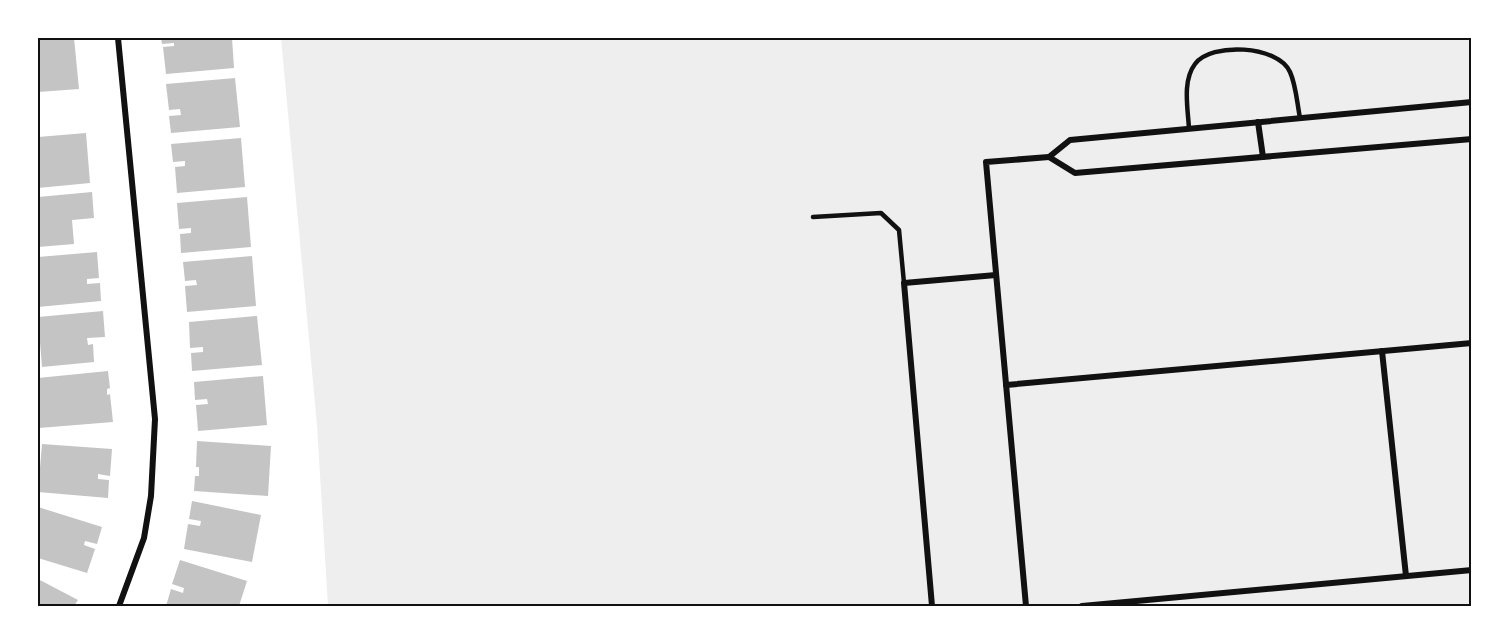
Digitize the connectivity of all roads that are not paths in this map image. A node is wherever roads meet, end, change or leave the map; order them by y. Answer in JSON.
{"nodes":[{"id":1,"x":118,"y":38,"type":"edge"},
{"id":2,"x":1472,"y":102,"type":"edge"},
{"id":3,"x":1300,"y":118,"type":"junction"},
{"id":4,"x":1258,"y":122,"type":"junction"},
{"id":5,"x":1189,"y":129,"type":"junction"},
{"id":6,"x":1472,"y":140,"type":"edge"},
{"id":7,"x":1049,"y":157,"type":"junction"},
{"id":8,"x":1263,"y":157,"type":"junction"},
{"id":9,"x":813,"y":217,"type":"dead end"},
{"id":10,"x":996,"y":275,"type":"junction"},
{"id":11,"x":904,"y":283,"type":"junction"},
{"id":12,"x":1472,"y":343,"type":"edge"},
{"id":13,"x":1382,"y":351,"type":"junction"},
{"id":14,"x":1006,"y":385,"type":"junction"},
{"id":15,"x":1472,"y":570,"type":"edge"},
{"id":16,"x":1406,"y":576,"type":"junction"},
{"id":17,"x":119,"y":606,"type":"edge"},
{"id":18,"x":932,"y":606,"type":"edge"},
{"id":19,"x":1026,"y":606,"type":"edge"},
{"id":20,"x":1082,"y":606,"type":"edge"}],
"edges":[{"from":1,"to":17,"type":"street"},
{"from":2,"to":3,"type":"street"},
{"from":3,"to":4,"type":"street"},
{"from":3,"to":5,"type":"lane"},
{"from":4,"to":5,"type":"street"},
{"from":4,"to":8,"type":"street"},
{"from":5,"to":7,"type":"street"},
{"from":6,"to":8,"type":"street"},
{"from":7,"to":8,"type":"street"},
{"from":7,"to":10,"type":"street"},
{"from":9,"to":11,"type":"lane"},
{"from":10,"to":11,"type":"street"},
{"from":10,"to":14,"type":"street"},
{"from":11,"to":18,"type":"street"},
{"from":12,"to":13,"type":"street"},
{"from":13,"to":14,"type":"street"},
{"from":13,"to":16,"type":"street"},
{"from":14,"to":19,"type":"street"},
{"from":15,"to":16,"type":"street"},
{"from":16,"to":20,"type":"street"}]}
